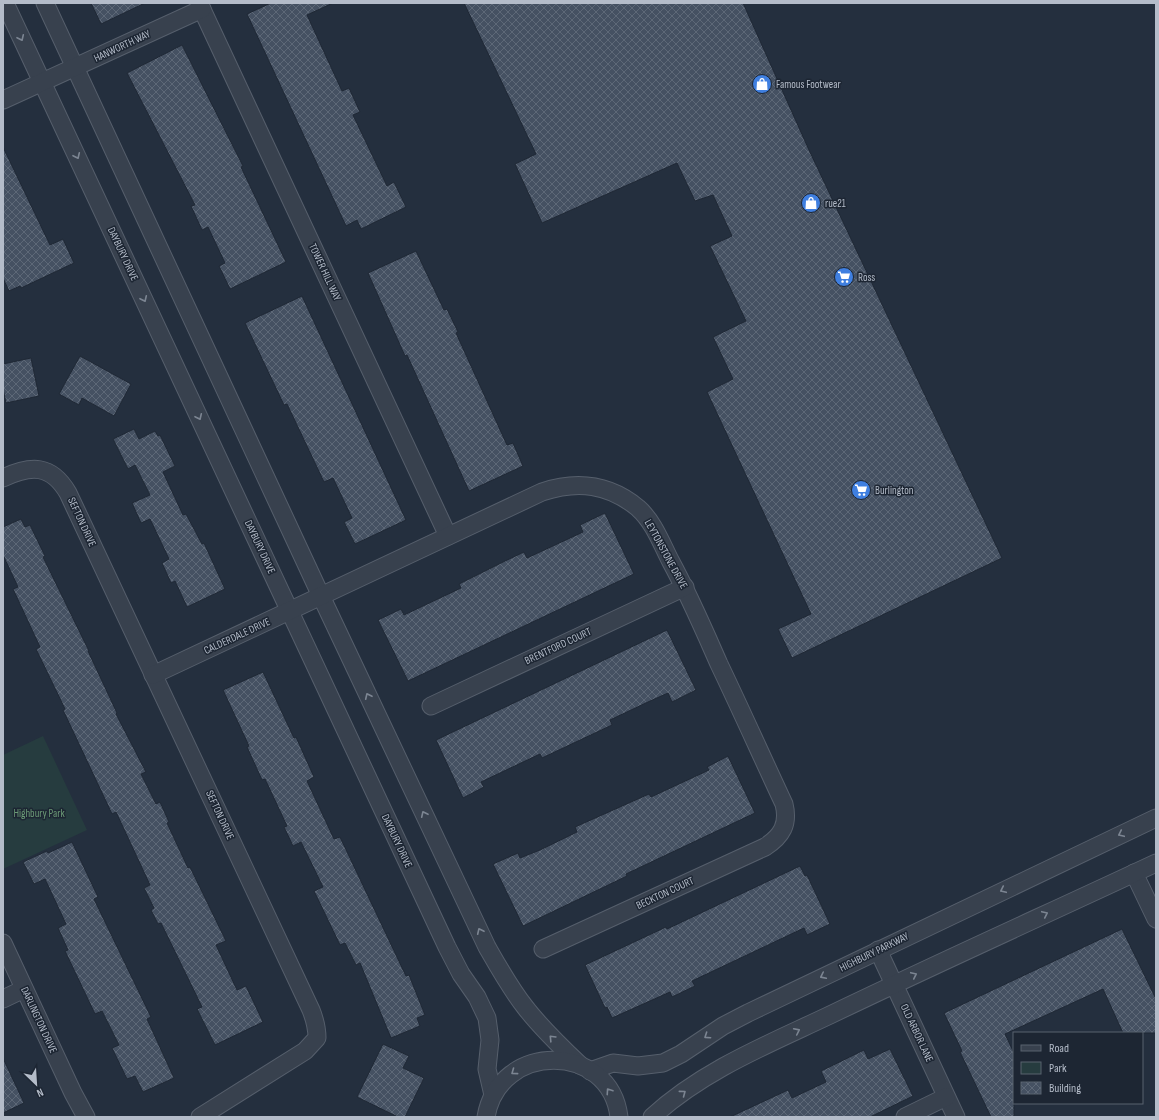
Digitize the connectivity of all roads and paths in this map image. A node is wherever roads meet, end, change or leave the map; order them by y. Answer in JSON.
{"nodes":[{"id":1,"x":5,"y":3,"type":"edge"},
{"id":2,"x":45,"y":3,"type":"edge"},
{"id":3,"x":201,"y":6,"type":"edge"},
{"id":4,"x":75,"y":67,"type":"junction"},
{"id":5,"x":42,"y":82,"type":"junction"},
{"id":6,"x":3,"y":100,"type":"edge"},
{"id":7,"x":3,"y":478,"type":"edge"},
{"id":8,"x":448,"y":536,"type":"junction"},
{"id":9,"x":685,"y":587,"type":"junction"},
{"id":10,"x":321,"y":596,"type":"junction"},
{"id":11,"x":290,"y":610,"type":"junction"},
{"id":12,"x":153,"y":675,"type":"junction"},
{"id":13,"x":431,"y":706,"type":"dead end"},
{"id":14,"x":1156,"y":818,"type":"edge"},
{"id":15,"x":782,"y":831,"type":"joint"},
{"id":16,"x":1156,"y":863,"type":"edge"},
{"id":17,"x":1134,"y":873,"type":"junction"},
{"id":18,"x":1156,"y":919,"type":"edge"},
{"id":19,"x":3,"y":943,"type":"edge"},
{"id":20,"x":543,"y":950,"type":"dead end"},
{"id":21,"x":878,"y":950,"type":"junction"},
{"id":22,"x":894,"y":984,"type":"junction"},
{"id":23,"x":24,"y":989,"type":"junction"},
{"id":24,"x":3,"y":999,"type":"edge"},
{"id":25,"x":585,"y":1068,"type":"junction"},
{"id":26,"x":493,"y":1095,"type":"junction"},
{"id":27,"x":946,"y":1097,"type":"junction"},
{"id":28,"x":485,"y":1116,"type":"edge"},
{"id":29,"x":86,"y":1117,"type":"edge"},
{"id":30,"x":200,"y":1117,"type":"edge"},
{"id":31,"x":619,"y":1117,"type":"edge"},
{"id":32,"x":652,"y":1117,"type":"edge"},
{"id":33,"x":904,"y":1117,"type":"edge"},
{"id":34,"x":956,"y":1117,"type":"edge"}],
"edges":[{"from":1,"to":5,"type":"street","name":"DAYBURY DRIVE","one_way":true},
{"from":2,"to":4,"type":"street"},
{"from":3,"to":4,"type":"street","name":"HANWORTH WAY"},
{"from":3,"to":8,"type":"street","name":"TOWER HILL WAY"},
{"from":4,"to":5,"type":"street","name":"HANWORTH WAY"},
{"from":4,"to":10,"type":"street"},
{"from":5,"to":6,"type":"street","name":"HANWORTH WAY"},
{"from":5,"to":11,"type":"street","name":"DAYBURY DRIVE","one_way":true},
{"from":7,"to":12,"type":"street","name":"SEFTON DRIVE"},
{"from":8,"to":9,"type":"street","name":"LEYTONSTONE DRIVE"},
{"from":8,"to":10,"type":"street","name":"LEYTONSTONE DRIVE"},
{"from":9,"to":13,"type":"street","name":"BRENTFORD COURT"},
{"from":9,"to":15,"type":"street","name":"LEYTONSTONE DRIVE"},
{"from":10,"to":11,"type":"street","name":"CALDERDALE DRIVE"},
{"from":25,"to":10,"type":"street","one_way":true},
{"from":11,"to":12,"type":"street","name":"CALDERDALE DRIVE"},
{"from":11,"to":26,"type":"street","name":"DAYBURY DRIVE"},
{"from":12,"to":30,"type":"street","name":"SEFTON DRIVE"},
{"from":14,"to":21,"type":"street","name":"HIGHBURY PARKWAY","one_way":true},
{"from":15,"to":20,"type":"street","name":"BECKTON COURT"},
{"from":16,"to":17,"type":"street"},
{"from":17,"to":18,"type":"street"},
{"from":22,"to":17,"type":"street","one_way":true},
{"from":19,"to":23,"type":"street","name":"DARLINGTON DRIVE"},
{"from":21,"to":22,"type":"street","name":"OLD ARBOR LANE"},
{"from":21,"to":25,"type":"street","name":"HIGHBURY PARKWAY","one_way":true},
{"from":22,"to":27,"type":"street","name":"OLD ARBOR LANE"},
{"from":32,"to":22,"type":"street","one_way":true},
{"from":23,"to":24,"type":"street"},
{"from":23,"to":29,"type":"street","name":"DARLINGTON DRIVE"},
{"from":25,"to":26,"type":"street","one_way":true},
{"from":31,"to":25,"type":"street","one_way":true},
{"from":26,"to":28,"type":"street"},
{"from":27,"to":33,"type":"street"},
{"from":27,"to":34,"type":"street","name":"OLD ARBOR LANE"}]}
